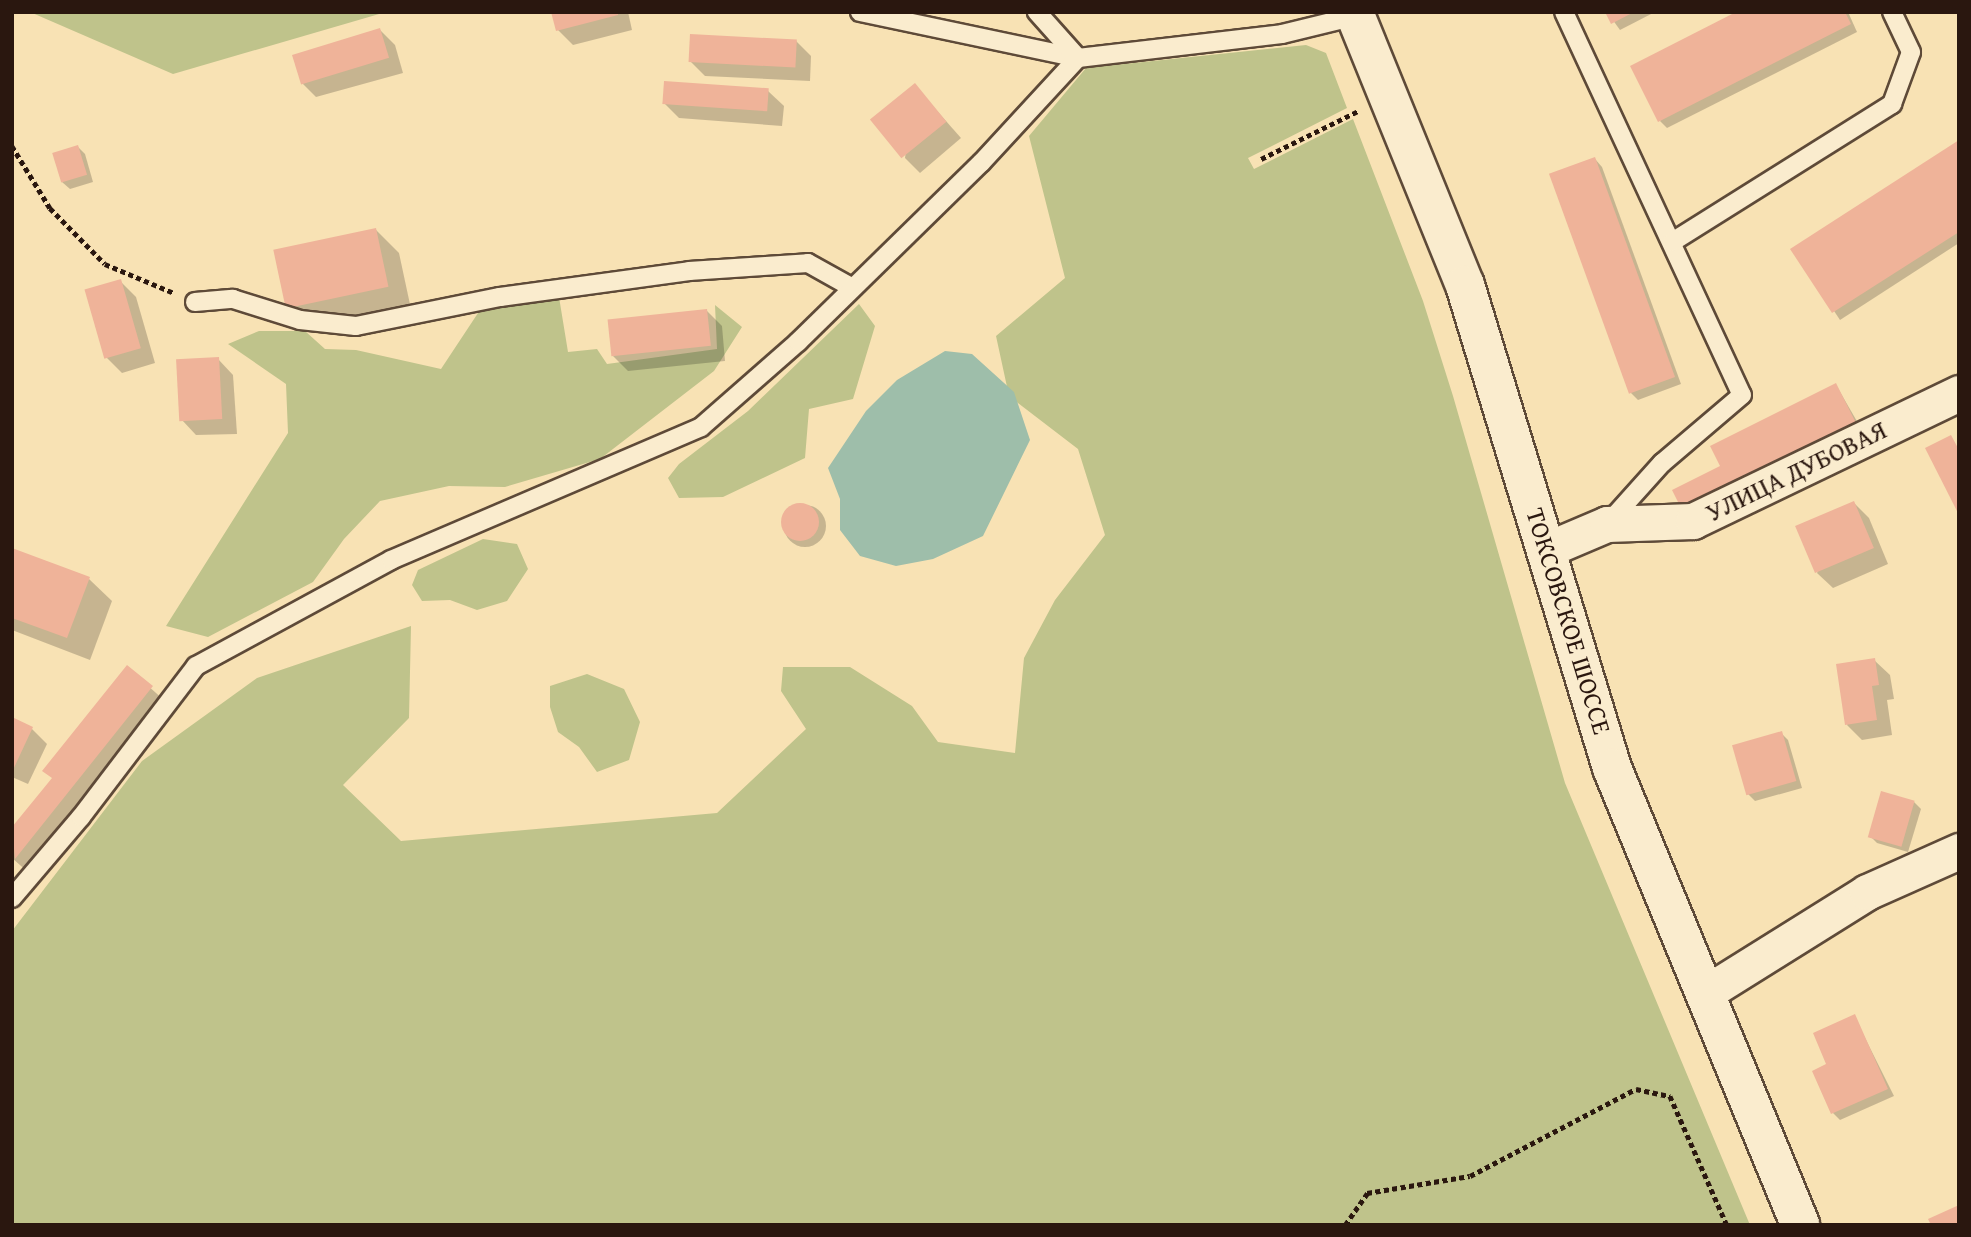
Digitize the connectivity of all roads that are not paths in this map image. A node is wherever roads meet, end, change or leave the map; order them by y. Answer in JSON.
{"nodes":[{"id":1,"x":860,"y":12,"type":"edge"},
{"id":2,"x":931,"y":12,"type":"edge"},
{"id":3,"x":1037,"y":12,"type":"edge"},
{"id":4,"x":1564,"y":12,"type":"edge"},
{"id":5,"x":1892,"y":12,"type":"edge"},
{"id":6,"x":1355,"y":14,"type":"edge"},
{"id":7,"x":959,"y":33,"type":"junction"},
{"id":8,"x":1078,"y":58,"type":"junction"},
{"id":9,"x":1672,"y":242,"type":"junction"},
{"id":10,"x":853,"y":288,"type":"junction"},
{"id":11,"x":195,"y":302,"type":"road end"},
{"id":12,"x":1959,"y":393,"type":"edge"},
{"id":13,"x":1607,"y":524,"type":"junction"},
{"id":14,"x":1548,"y":549,"type":"junction"},
{"id":15,"x":1959,"y":851,"type":"edge"},
{"id":16,"x":12,"y":898,"type":"edge"},
{"id":17,"x":1704,"y":994,"type":"junction"},
{"id":18,"x":1800,"y":1225,"type":"edge"}],
"edges":[{"from":1,"to":7,"type":"lane"},
{"from":2,"to":7,"type":"lane"},
{"from":3,"to":8,"type":"lane"},
{"from":4,"to":9,"type":"lane"},
{"from":5,"to":9,"type":"lane"},
{"from":6,"to":8,"type":"lane"},
{"from":6,"to":14,"type":"main road","name":"ТОКСОВСКОЕ ШОССЕ"},
{"from":7,"to":8,"type":"lane"},
{"from":8,"to":10,"type":"lane"},
{"from":9,"to":13,"type":"lane"},
{"from":10,"to":11,"type":"lane"},
{"from":10,"to":16,"type":"lane"},
{"from":12,"to":13,"type":"street","name":"УЛИЦА ДУБОВАЯ"},
{"from":13,"to":14,"type":"street","name":"УЛИЦА ДУБОВАЯ"},
{"from":14,"to":17,"type":"main road","name":"ТОКСОВСКОЕ ШОССЕ"},
{"from":15,"to":17,"type":"street"},
{"from":17,"to":18,"type":"main road","name":"ТОКСОВСКОЕ ШОССЕ"}]}
